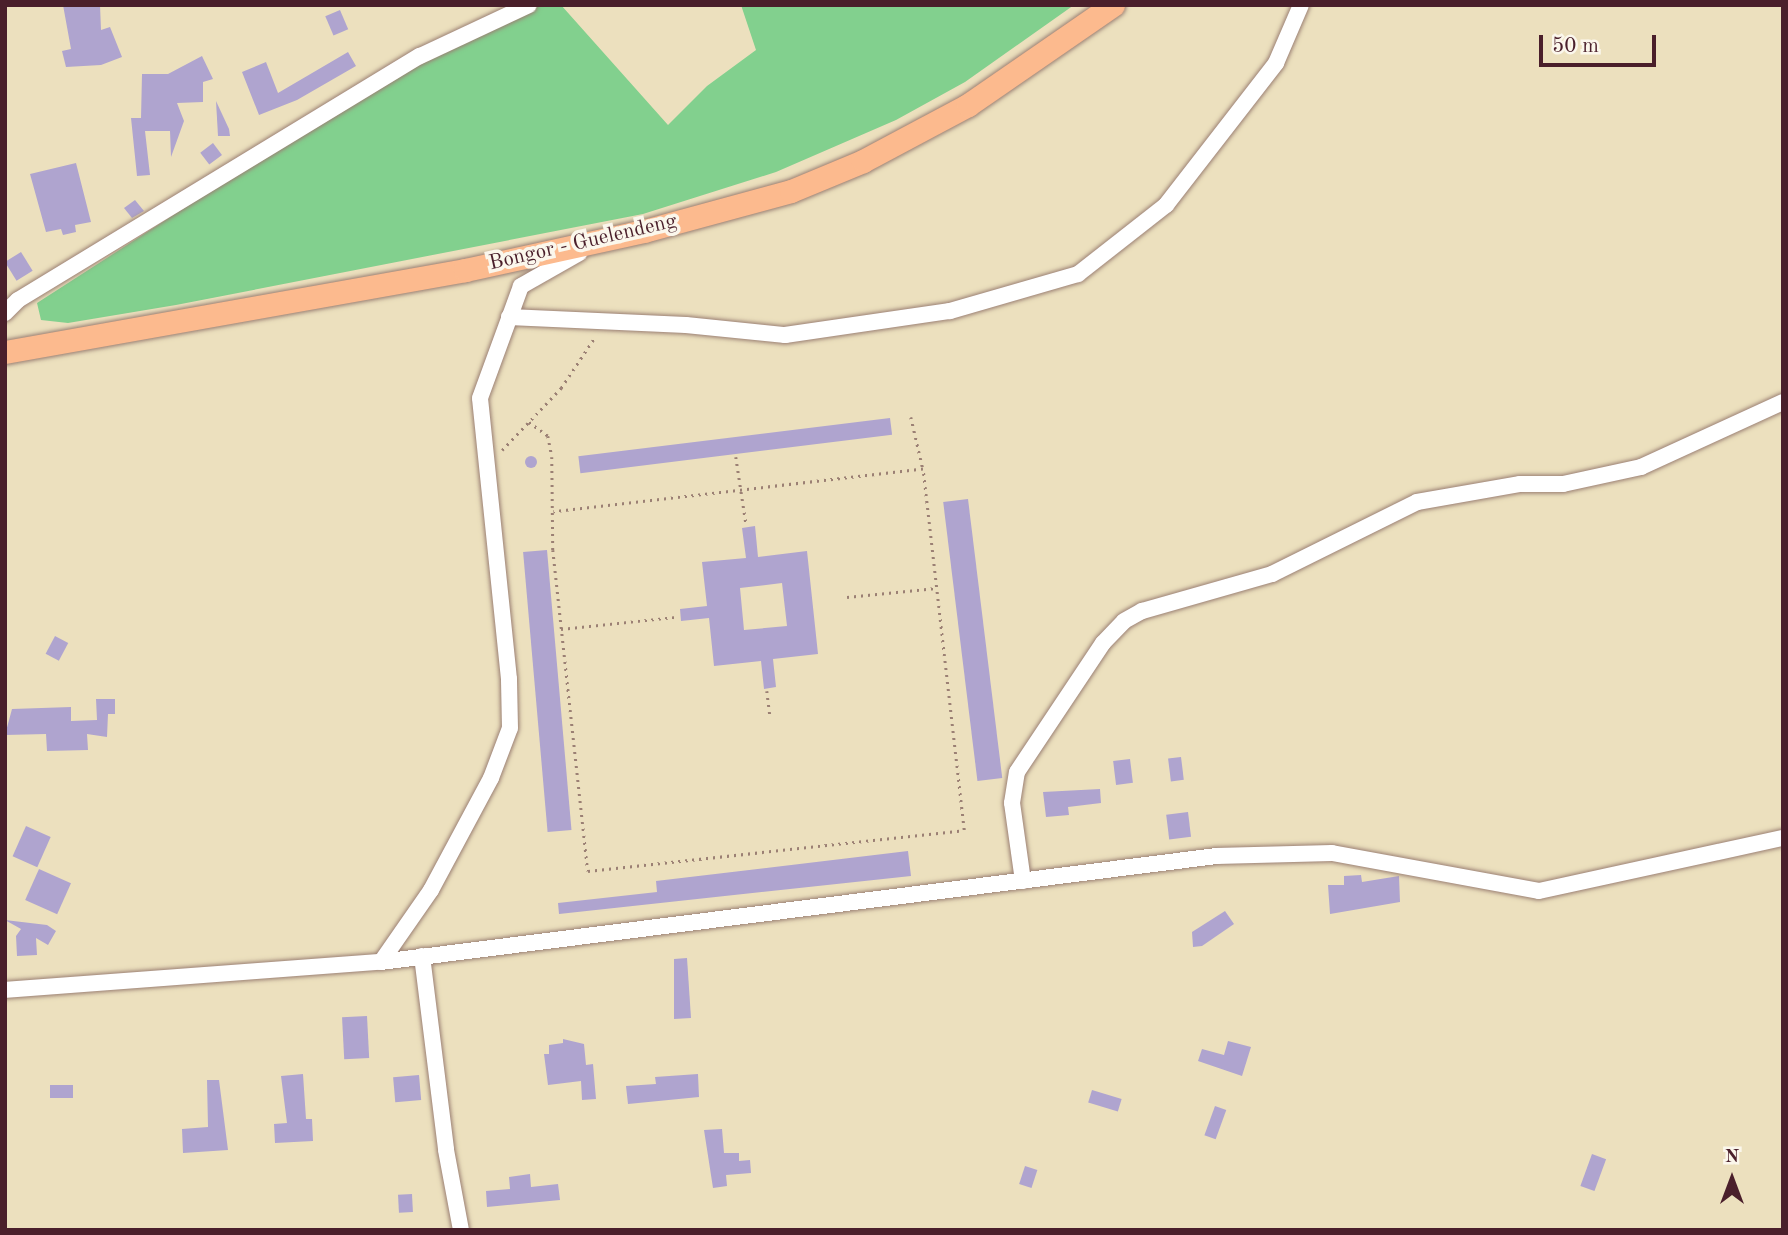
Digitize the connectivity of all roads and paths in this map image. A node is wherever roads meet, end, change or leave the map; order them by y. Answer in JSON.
{"nodes":[{"id":1,"x":529,"y":5,"type":"edge"},
{"id":2,"x":1113,"y":5,"type":"edge"},
{"id":3,"x":1301,"y":5,"type":"edge"},
{"id":4,"x":644,"y":231,"type":"junction"},
{"id":5,"x":5,"y":313,"type":"edge"},
{"id":6,"x":509,"y":317,"type":"junction"},
{"id":7,"x":606,"y":322,"type":"junction"},
{"id":8,"x":5,"y":352,"type":"edge"},
{"id":9,"x":1783,"y":402,"type":"edge"},
{"id":10,"x":911,"y":417,"type":"dead end"},
{"id":11,"x":529,"y":422,"type":"junction"},
{"id":12,"x":736,"y":457,"type":"dead end"},
{"id":13,"x":488,"y":465,"type":"junction"},
{"id":14,"x":923,"y":469,"type":"junction"},
{"id":15,"x":741,"y":490,"type":"junction"},
{"id":16,"x":553,"y":512,"type":"junction"},
{"id":17,"x":747,"y":523,"type":"dead end"},
{"id":18,"x":937,"y":588,"type":"junction"},
{"id":19,"x":847,"y":597,"type":"dead end"},
{"id":20,"x":676,"y":617,"type":"dead end"},
{"id":21,"x":561,"y":629,"type":"junction"},
{"id":22,"x":767,"y":691,"type":"dead end"},
{"id":23,"x":770,"y":715,"type":"dead end"},
{"id":24,"x":1783,"y":838,"type":"edge"},
{"id":25,"x":1023,"y":881,"type":"junction"},
{"id":26,"x":422,"y":956,"type":"junction"},
{"id":27,"x":382,"y":962,"type":"junction"},
{"id":28,"x":5,"y":990,"type":"edge"},
{"id":29,"x":461,"y":1230,"type":"edge"}],
"edges":[{"from":1,"to":5,"type":"street"},
{"from":2,"to":4,"type":"highway","name":"Bongor - Guelendeng"},
{"from":3,"to":7,"type":"street"},
{"from":4,"to":6,"type":"street"},
{"from":4,"to":8,"type":"highway","name":"Bongor - Guelendeng"},
{"from":6,"to":7,"type":"street"},
{"from":6,"to":13,"type":"street"},
{"from":7,"to":11,"type":"path"},
{"from":9,"to":25,"type":"street"},
{"from":10,"to":14,"type":"path"},
{"from":11,"to":13,"type":"path"},
{"from":11,"to":16,"type":"path"},
{"from":12,"to":15,"type":"path"},
{"from":13,"to":27,"type":"street"},
{"from":14,"to":15,"type":"path"},
{"from":14,"to":18,"type":"path"},
{"from":15,"to":16,"type":"path"},
{"from":15,"to":17,"type":"path"},
{"from":16,"to":21,"type":"path"},
{"from":18,"to":19,"type":"path"},
{"from":18,"to":21,"type":"path"},
{"from":20,"to":21,"type":"path"},
{"from":22,"to":23,"type":"path"},
{"from":24,"to":25,"type":"street"},
{"from":25,"to":26,"type":"street"},
{"from":26,"to":27,"type":"street"},
{"from":26,"to":29,"type":"street"},
{"from":27,"to":28,"type":"street"}]}
